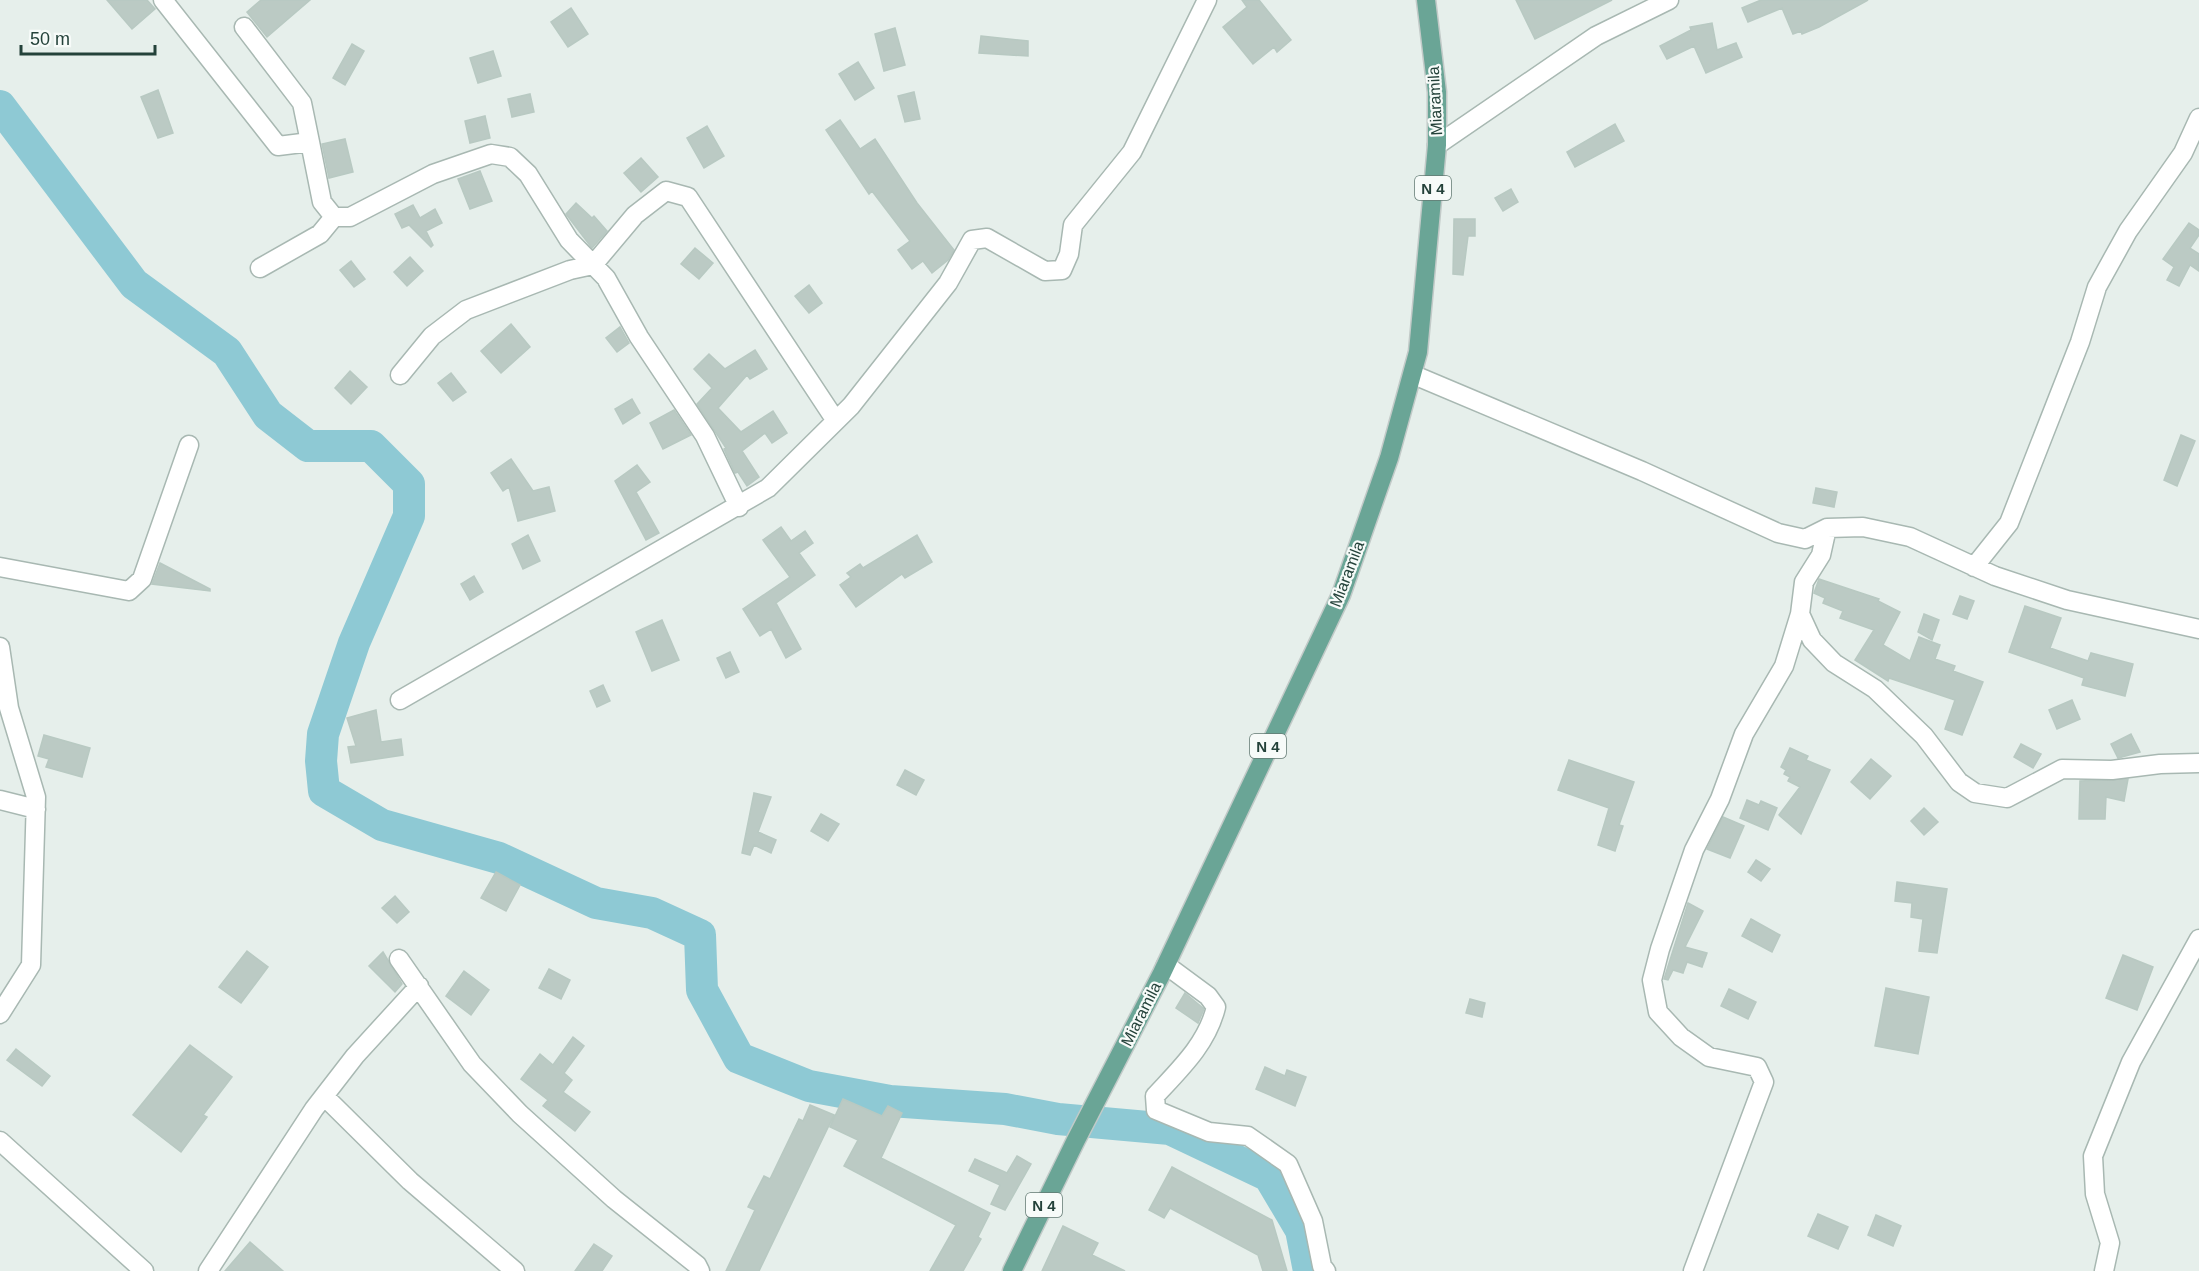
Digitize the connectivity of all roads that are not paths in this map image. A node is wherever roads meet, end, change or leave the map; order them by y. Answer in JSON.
{"nodes":[{"id":1,"x":163,"y":0,"type":"edge"},
{"id":2,"x":1206,"y":0,"type":"edge"},
{"id":3,"x":1426,"y":0,"type":"edge"},
{"id":4,"x":1669,"y":0,"type":"edge"},
{"id":5,"x":244,"y":27,"type":"dead end"},
{"id":6,"x":2199,"y":118,"type":"edge"},
{"id":7,"x":310,"y":142,"type":"junction"},
{"id":8,"x":1437,"y":145,"type":"junction"},
{"id":9,"x":334,"y":217,"type":"junction"},
{"id":10,"x":593,"y":265,"type":"junction"},
{"id":11,"x":260,"y":268,"type":"dead end"},
{"id":12,"x":399,"y":375,"type":"dead end"},
{"id":13,"x":1414,"y":375,"type":"junction"},
{"id":14,"x":836,"y":421,"type":"junction"},
{"id":15,"x":189,"y":445,"type":"dead end"},
{"id":16,"x":739,"y":507,"type":"junction"},
{"id":17,"x":1827,"y":528,"type":"junction"},
{"id":18,"x":0,"y":567,"type":"edge"},
{"id":19,"x":1974,"y":567,"type":"junction"},
{"id":20,"x":1800,"y":614,"type":"junction"},
{"id":21,"x":2199,"y":629,"type":"edge"},
{"id":22,"x":1,"y":657,"type":"edge"},
{"id":23,"x":400,"y":700,"type":"dead end"},
{"id":24,"x":2199,"y":764,"type":"edge"},
{"id":25,"x":0,"y":800,"type":"edge"},
{"id":26,"x":36,"y":809,"type":"junction"},
{"id":27,"x":2199,"y":939,"type":"edge"},
{"id":28,"x":399,"y":958,"type":"dead end"},
{"id":29,"x":1166,"y":965,"type":"junction"},
{"id":30,"x":419,"y":986,"type":"junction"},
{"id":31,"x":0,"y":1014,"type":"edge"},
{"id":32,"x":324,"y":1096,"type":"junction"},
{"id":33,"x":0,"y":1141,"type":"edge"},
{"id":34,"x":144,"y":1271,"type":"edge"},
{"id":35,"x":208,"y":1271,"type":"edge"},
{"id":36,"x":515,"y":1271,"type":"edge"},
{"id":37,"x":700,"y":1271,"type":"edge"},
{"id":38,"x":1012,"y":1271,"type":"edge"},
{"id":39,"x":1326,"y":1271,"type":"edge"},
{"id":40,"x":1693,"y":1271,"type":"edge"},
{"id":41,"x":2104,"y":1271,"type":"edge"}],
"edges":[{"from":1,"to":7,"type":"street"},
{"from":2,"to":14,"type":"street"},
{"from":3,"to":8,"type":"main road","name":"Miaramila","number":"N 4"},
{"from":4,"to":8,"type":"street"},
{"from":5,"to":7,"type":"street"},
{"from":6,"to":19,"type":"street"},
{"from":7,"to":9,"type":"street"},
{"from":8,"to":13,"type":"main road","name":"Miaramila","number":"N 4"},
{"from":9,"to":10,"type":"street"},
{"from":9,"to":11,"type":"street"},
{"from":10,"to":12,"type":"street"},
{"from":10,"to":14,"type":"street"},
{"from":10,"to":16,"type":"street"},
{"from":13,"to":17,"type":"street"},
{"from":13,"to":29,"type":"main road","name":"Miaramila","number":"N 4"},
{"from":14,"to":16,"type":"street"},
{"from":15,"to":18,"type":"street"},
{"from":16,"to":23,"type":"street"},
{"from":17,"to":19,"type":"street"},
{"from":17,"to":20,"type":"street"},
{"from":19,"to":21,"type":"street"},
{"from":20,"to":24,"type":"street"},
{"from":20,"to":40,"type":"street"},
{"from":22,"to":26,"type":"street"},
{"from":25,"to":26,"type":"street"},
{"from":26,"to":31,"type":"street"},
{"from":27,"to":41,"type":"street"},
{"from":28,"to":30,"type":"street"},
{"from":29,"to":38,"type":"main road","name":"Miaramila","number":"N 4"},
{"from":29,"to":39,"type":"street"},
{"from":30,"to":32,"type":"street"},
{"from":30,"to":37,"type":"street"},
{"from":32,"to":35,"type":"street"},
{"from":32,"to":36,"type":"street"},
{"from":33,"to":34,"type":"street"}]}
